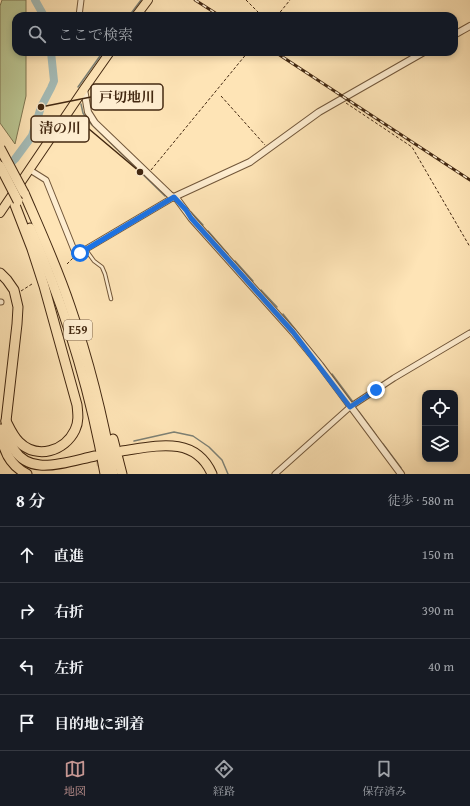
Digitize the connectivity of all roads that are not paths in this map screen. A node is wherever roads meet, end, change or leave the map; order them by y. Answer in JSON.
{"nodes":[{"id":1,"x":81,"y":0,"type":"edge"},
{"id":2,"x":148,"y":0,"type":"edge"},
{"id":3,"x":80,"y":12,"type":"edge"},
{"id":4,"x":139,"y":12,"type":"edge"},
{"id":5,"x":470,"y":26,"type":"edge"},
{"id":6,"x":458,"y":33,"type":"edge"},
{"id":7,"x":105,"y":56,"type":"edge"},
{"id":8,"x":417,"y":56,"type":"edge"},
{"id":9,"x":84,"y":89,"type":"junction"},
{"id":10,"x":0,"y":148,"type":"edge"},
{"id":11,"x":0,"y":166,"type":"edge"},
{"id":12,"x":0,"y":170,"type":"edge"},
{"id":13,"x":30,"y":170,"type":"junction"},
{"id":14,"x":174,"y":197,"type":"junction"},
{"id":15,"x":16,"y":203,"type":"junction"},
{"id":16,"x":0,"y":213,"type":"edge"},
{"id":17,"x":86,"y":250,"type":"junction"},
{"id":18,"x":0,"y":273,"type":"edge"},
{"id":19,"x":0,"y":280,"type":"edge"},
{"id":20,"x":111,"y":299,"type":"dead end"},
{"id":21,"x":470,"y":333,"type":"edge"},
{"id":22,"x":84,"y":347,"type":"junction"},
{"id":23,"x":350,"y":407,"type":"junction"},
{"id":24,"x":6,"y":421,"type":"junction"},
{"id":25,"x":3,"y":444,"type":"junction"},
{"id":26,"x":27,"y":474,"type":"edge"},
{"id":27,"x":106,"y":474,"type":"edge"},
{"id":28,"x":114,"y":474,"type":"edge"},
{"id":29,"x":122,"y":474,"type":"edge"},
{"id":30,"x":207,"y":474,"type":"edge"},
{"id":31,"x":212,"y":474,"type":"edge"},
{"id":32,"x":275,"y":474,"type":"edge"},
{"id":33,"x":401,"y":474,"type":"edge"}],
"edges":[{"from":1,"to":3,"type":"street"},
{"from":2,"to":4,"type":"main road"},
{"from":5,"to":6,"type":"street"},
{"from":7,"to":9,"type":"main road"},
{"from":8,"to":14,"type":"street"},
{"from":9,"to":13,"type":"main road"},
{"from":9,"to":14,"type":"street"},
{"from":10,"to":22,"type":"highway","number":"E59","bridge":true},
{"from":11,"to":15,"type":"highway","number":"E59","bridge":true},
{"from":12,"to":15,"type":"highway","bridge":true},
{"from":13,"to":16,"type":"main road"},
{"from":13,"to":17,"type":"street"},
{"from":14,"to":17,"type":"street"},
{"from":14,"to":23,"type":"street"},
{"from":15,"to":24,"type":"highway"},
{"from":15,"to":27,"type":"highway","number":"E59"},
{"from":17,"to":20,"type":"lane"},
{"from":18,"to":24,"type":"highway"},
{"from":19,"to":25,"type":"highway"},
{"from":21,"to":23,"type":"street"},
{"from":22,"to":28,"type":"highway","number":"E59"},
{"from":22,"to":29,"type":"highway"},
{"from":23,"to":32,"type":"street"},
{"from":23,"to":33,"type":"street"},
{"from":24,"to":25,"type":"highway"},
{"from":25,"to":26,"type":"highway"},
{"from":30,"to":31,"type":"highway"}]}
